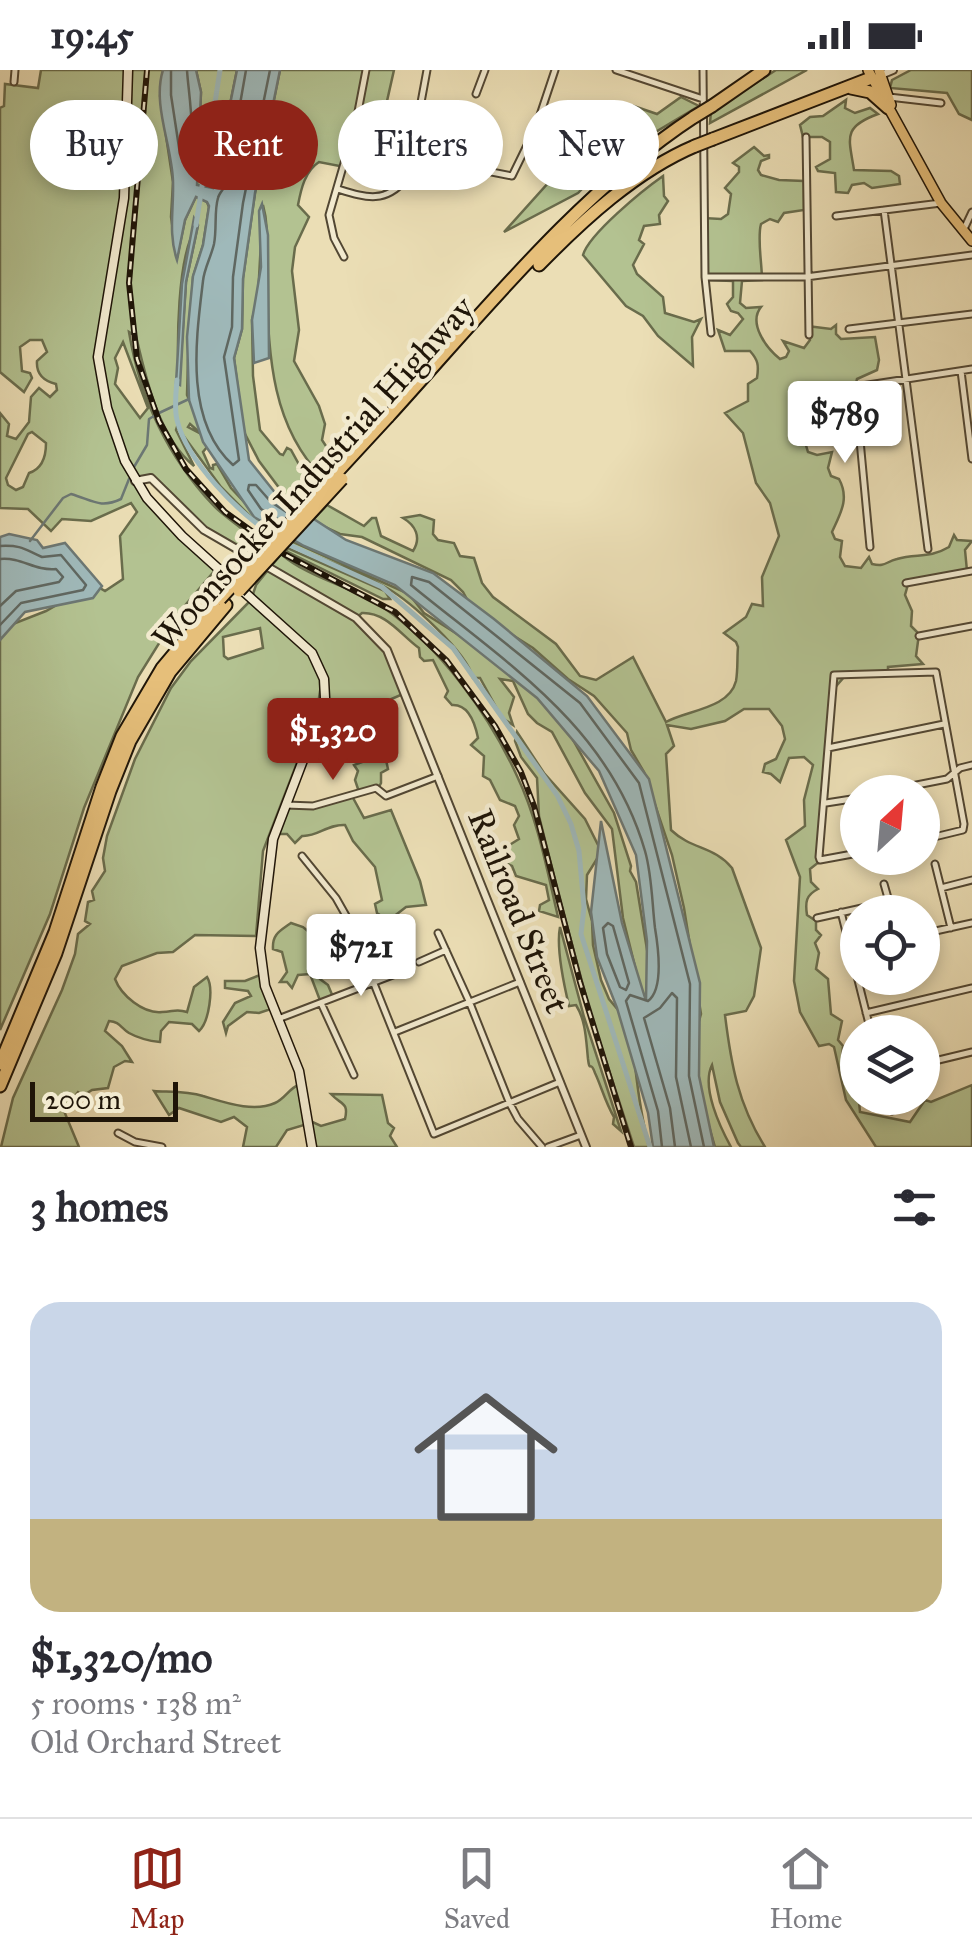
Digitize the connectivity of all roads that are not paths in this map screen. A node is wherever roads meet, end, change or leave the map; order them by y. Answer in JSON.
{"nodes":[{"id":1,"x":15,"y":70,"type":"edge"},
{"id":2,"x":128,"y":70,"type":"edge"},
{"id":3,"x":366,"y":70,"type":"edge"},
{"id":4,"x":427,"y":70,"type":"edge"},
{"id":5,"x":484,"y":70,"type":"edge"},
{"id":6,"x":555,"y":70,"type":"edge"},
{"id":7,"x":616,"y":70,"type":"edge"},
{"id":8,"x":703,"y":70,"type":"edge"},
{"id":9,"x":764,"y":70,"type":"edge"},
{"id":10,"x":893,"y":70,"type":"edge"},
{"id":11,"x":875,"y":73,"type":"edge"},
{"id":12,"x":14,"y":82,"type":"dead end"},
{"id":13,"x":837,"y":91,"type":"junction"},
{"id":14,"x":476,"y":94,"type":"dead end"},
{"id":15,"x":360,"y":100,"type":"edge"},
{"id":16,"x":422,"y":100,"type":"edge"},
{"id":17,"x":707,"y":102,"type":"junction"},
{"id":18,"x":888,"y":102,"type":"junction"},
{"id":19,"x":941,"y":103,"type":"dead end"},
{"id":20,"x":806,"y":138,"type":"dead end"},
{"id":21,"x":503,"y":174,"type":"edge"},
{"id":22,"x":338,"y":189,"type":"edge"},
{"id":23,"x":341,"y":190,"type":"edge"},
{"id":24,"x":397,"y":190,"type":"edge"},
{"id":25,"x":941,"y":203,"type":"junction"},
{"id":26,"x":884,"y":210,"type":"junction"},
{"id":27,"x":972,"y":212,"type":"edge"},
{"id":28,"x":836,"y":216,"type":"dead end"},
{"id":29,"x":962,"y":231,"type":"junction"},
{"id":30,"x":972,"y":242,"type":"edge"},
{"id":31,"x":972,"y":255,"type":"edge"},
{"id":32,"x":344,"y":257,"type":"dead end"},
{"id":33,"x":892,"y":266,"type":"junction"},
{"id":34,"x":806,"y":277,"type":"junction"},
{"id":35,"x":706,"y":278,"type":"junction"},
{"id":36,"x":972,"y":314,"type":"edge"},
{"id":37,"x":899,"y":323,"type":"junction"},
{"id":38,"x":849,"y":329,"type":"dead end"},
{"id":39,"x":712,"y":333,"type":"dead end"},
{"id":40,"x":808,"y":335,"type":"dead end"},
{"id":41,"x":972,"y":370,"type":"edge"},
{"id":42,"x":961,"y":371,"type":"junction"},
{"id":43,"x":906,"y":378,"type":"junction"},
{"id":44,"x":391,"y":420,"type":"junction"},
{"id":45,"x":972,"y":459,"type":"edge"},
{"id":46,"x":135,"y":481,"type":"junction"},
{"id":47,"x":870,"y":547,"type":"dead end"},
{"id":48,"x":928,"y":549,"type":"dead end"},
{"id":49,"x":972,"y":571,"type":"edge"},
{"id":50,"x":906,"y":583,"type":"dead end"},
{"id":51,"x":223,"y":602,"type":"junction"},
{"id":52,"x":972,"y":626,"type":"edge"},
{"id":53,"x":919,"y":636,"type":"dead end"},
{"id":54,"x":944,"y":724,"type":"junction"},
{"id":55,"x":828,"y":748,"type":"junction"},
{"id":56,"x":972,"y":765,"type":"edge"},
{"id":57,"x":954,"y":773,"type":"junction"},
{"id":58,"x":438,"y":776,"type":"junction"},
{"id":59,"x":940,"y":781,"type":"edge"},
{"id":60,"x":840,"y":801,"type":"edge"},
{"id":61,"x":825,"y":803,"type":"junction"},
{"id":62,"x":286,"y":805,"type":"junction"},
{"id":63,"x":940,"y":836,"type":"edge"},
{"id":64,"x":302,"y":856,"type":"dead end"},
{"id":65,"x":840,"y":856,"type":"edge"},
{"id":66,"x":938,"y":875,"type":"edge"},
{"id":67,"x":972,"y":880,"type":"edge"},
{"id":68,"x":884,"y":884,"type":"dead end"},
{"id":69,"x":941,"y":888,"type":"junction"},
{"id":70,"x":887,"y":895,"type":"edge"},
{"id":71,"x":840,"y":912,"type":"edge"},
{"id":72,"x":817,"y":918,"type":"dead end"},
{"id":73,"x":972,"y":922,"type":"edge"},
{"id":74,"x":951,"y":928,"type":"junction"},
{"id":75,"x":940,"y":930,"type":"edge"},
{"id":76,"x":438,"y":934,"type":"dead end"},
{"id":77,"x":446,"y":950,"type":"junction"},
{"id":78,"x":420,"y":962,"type":"dead end"},
{"id":79,"x":398,"y":973,"type":"dead end"},
{"id":80,"x":373,"y":982,"type":"junction"},
{"id":81,"x":520,"y":982,"type":"junction"},
{"id":82,"x":972,"y":988,"type":"edge"},
{"id":83,"x":863,"y":995,"type":"edge"},
{"id":84,"x":469,"y":1001,"type":"junction"},
{"id":85,"x":321,"y":1004,"type":"junction"},
{"id":86,"x":866,"y":1013,"type":"joint"},
{"id":87,"x":278,"y":1018,"type":"junction"},
{"id":88,"x":395,"y":1032,"type":"junction"},
{"id":89,"x":972,"y":1052,"type":"edge"},
{"id":90,"x":940,"y":1060,"type":"edge"},
{"id":91,"x":0,"y":1064,"type":"edge"},
{"id":92,"x":354,"y":1075,"type":"dead end"},
{"id":93,"x":560,"y":1082,"type":"junction"},
{"id":94,"x":0,"y":1086,"type":"edge"},
{"id":95,"x":510,"y":1104,"type":"junction"},
{"id":96,"x":118,"y":1133,"type":"dead end"},
{"id":97,"x":581,"y":1135,"type":"junction"},
{"id":98,"x":134,"y":1144,"type":"edge"},
{"id":99,"x":162,"y":1147,"type":"edge"},
{"id":100,"x":312,"y":1147,"type":"edge"},
{"id":101,"x":545,"y":1147,"type":"edge"},
{"id":102,"x":586,"y":1147,"type":"edge"}],
"edges":[{"from":1,"to":12,"type":"street"},
{"from":2,"to":46,"type":"main road"},
{"from":3,"to":15,"type":"street"},
{"from":4,"to":16,"type":"street"},
{"from":5,"to":14,"type":"street"},
{"from":6,"to":21,"type":"street"},
{"from":7,"to":17,"type":"street"},
{"from":8,"to":17,"type":"street"},
{"from":9,"to":17,"type":"highway","name":"Woonsocket Industrial Highway"},
{"from":10,"to":11,"type":"street"},
{"from":11,"to":13,"type":"highway","name":"Woonsocket Industrial Highway"},
{"from":11,"to":18,"type":"main road"},
{"from":13,"to":18,"type":"highway"},
{"from":13,"to":44,"type":"highway","name":"Woonsocket Industrial Highway","bridge":true},
{"from":17,"to":35,"type":"street"},
{"from":17,"to":44,"type":"highway","name":"Woonsocket Industrial Highway","bridge":true},
{"from":18,"to":19,"type":"street"},
{"from":18,"to":25,"type":"main road"},
{"from":20,"to":34,"type":"street"},
{"from":22,"to":32,"type":"street"},
{"from":23,"to":24,"type":"street"},
{"from":25,"to":26,"type":"street"},
{"from":25,"to":29,"type":"main road"},
{"from":26,"to":28,"type":"street"},
{"from":26,"to":33,"type":"street"},
{"from":27,"to":29,"type":"street"},
{"from":29,"to":30,"type":"main road"},
{"from":31,"to":33,"type":"street"},
{"from":33,"to":34,"type":"street"},
{"from":33,"to":37,"type":"street"},
{"from":34,"to":35,"type":"street"},
{"from":34,"to":40,"type":"street"},
{"from":35,"to":39,"type":"street"},
{"from":36,"to":37,"type":"street"},
{"from":37,"to":38,"type":"street"},
{"from":37,"to":43,"type":"street"},
{"from":41,"to":42,"type":"street"},
{"from":42,"to":43,"type":"street"},
{"from":42,"to":45,"type":"street"},
{"from":43,"to":47,"type":"street"},
{"from":43,"to":48,"type":"street"},
{"from":44,"to":51,"type":"highway","name":"Woonsocket Industrial Highway","bridge":true},
{"from":46,"to":58,"type":"street","name":"Railroad Street"},
{"from":46,"to":62,"type":"main road"},
{"from":49,"to":50,"type":"street"},
{"from":51,"to":91,"type":"highway","name":"Woonsocket Industrial Highway"},
{"from":51,"to":94,"type":"highway","name":"Woonsocket Industrial Highway"},
{"from":52,"to":53,"type":"street"},
{"from":54,"to":55,"type":"street"},
{"from":54,"to":55,"type":"street"},
{"from":54,"to":57,"type":"street"},
{"from":55,"to":61,"type":"street"},
{"from":56,"to":57,"type":"street"},
{"from":57,"to":59,"type":"street"},
{"from":57,"to":63,"type":"street"},
{"from":58,"to":62,"type":"street"},
{"from":58,"to":81,"type":"street","name":"Railroad Street"},
{"from":60,"to":61,"type":"street"},
{"from":61,"to":65,"type":"street"},
{"from":62,"to":87,"type":"main road"},
{"from":64,"to":80,"type":"street"},
{"from":66,"to":69,"type":"street"},
{"from":67,"to":69,"type":"street"},
{"from":68,"to":70,"type":"street"},
{"from":69,"to":74,"type":"street"},
{"from":71,"to":72,"type":"street"},
{"from":73,"to":74,"type":"street"},
{"from":74,"to":75,"type":"street"},
{"from":76,"to":77,"type":"street"},
{"from":77,"to":78,"type":"street"},
{"from":77,"to":84,"type":"street"},
{"from":79,"to":80,"type":"street"},
{"from":80,"to":85,"type":"street"},
{"from":80,"to":88,"type":"street"},
{"from":81,"to":84,"type":"street"},
{"from":81,"to":93,"type":"street","name":"Railroad Street"},
{"from":82,"to":86,"type":"street"},
{"from":83,"to":86,"type":"street"},
{"from":84,"to":88,"type":"street"},
{"from":84,"to":95,"type":"street"},
{"from":85,"to":87,"type":"street"},
{"from":85,"to":92,"type":"street"},
{"from":87,"to":100,"type":"main road"},
{"from":88,"to":95,"type":"street"},
{"from":89,"to":90,"type":"street"},
{"from":93,"to":95,"type":"street"},
{"from":93,"to":97,"type":"street","name":"Railroad Street"},
{"from":95,"to":101,"type":"street"},
{"from":96,"to":98,"type":"street"},
{"from":97,"to":101,"type":"street"},
{"from":97,"to":102,"type":"street","name":"Railroad Street"},
{"from":98,"to":99,"type":"street"}]}
